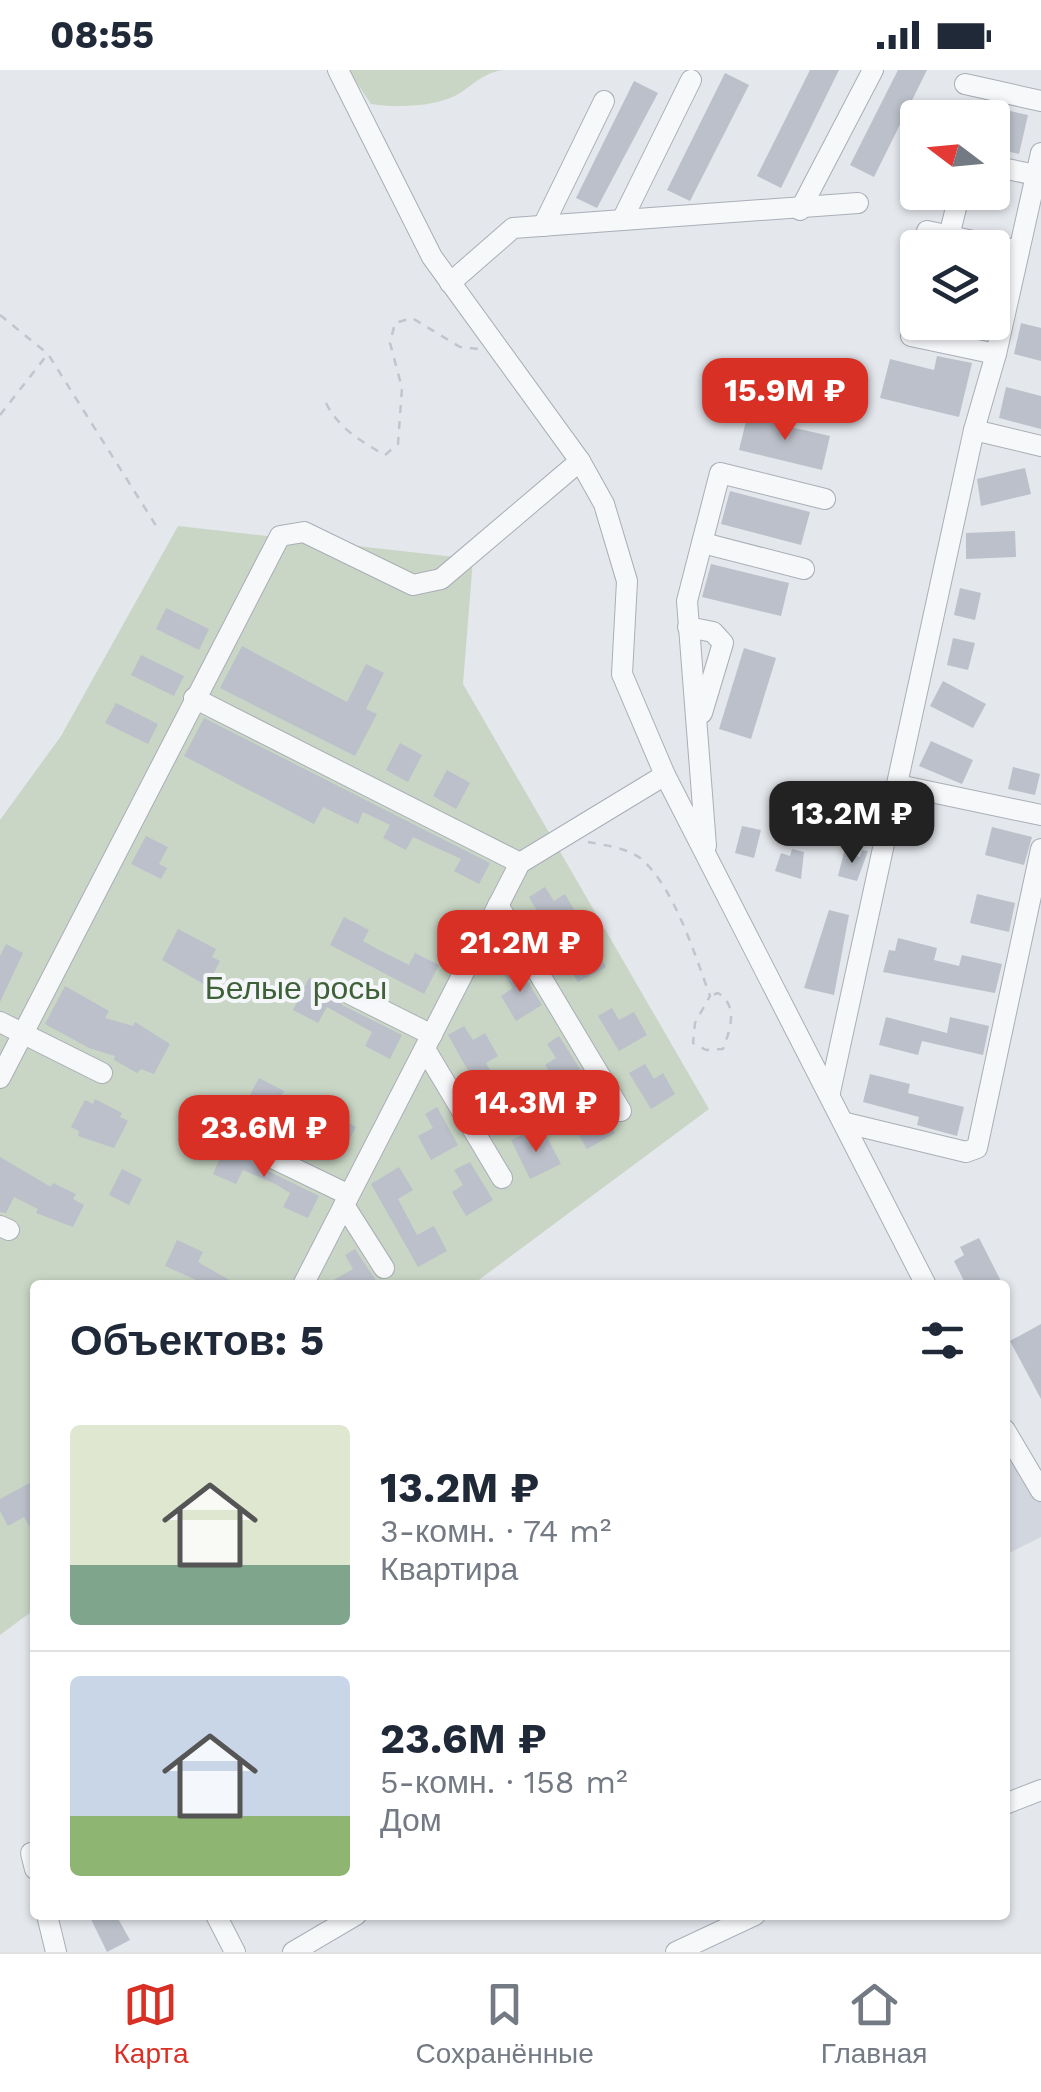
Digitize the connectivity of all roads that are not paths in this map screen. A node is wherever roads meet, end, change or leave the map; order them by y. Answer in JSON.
{"nodes":[{"id":1,"x":338,"y":70,"type":"edge"},
{"id":2,"x":873,"y":70,"type":"edge"},
{"id":3,"x":691,"y":80,"type":"dead end"},
{"id":4,"x":965,"y":84,"type":"dead end"},
{"id":5,"x":604,"y":101,"type":"dead end"},
{"id":6,"x":1041,"y":101,"type":"edge"},
{"id":7,"x":1041,"y":153,"type":"edge"},
{"id":8,"x":1010,"y":170,"type":"edge"},
{"id":9,"x":1036,"y":175,"type":"junction"},
{"id":10,"x":858,"y":203,"type":"dead end"},
{"id":11,"x":800,"y":210,"type":"junction"},
{"id":12,"x":622,"y":220,"type":"junction"},
{"id":13,"x":544,"y":226,"type":"junction"},
{"id":14,"x":1010,"y":249,"type":"edge"},
{"id":15,"x":1019,"y":251,"type":"junction"},
{"id":16,"x":450,"y":282,"type":"junction"},
{"id":17,"x":931,"y":340,"type":"edge"},
{"id":18,"x":996,"y":354,"type":"junction"},
{"id":19,"x":974,"y":430,"type":"junction"},
{"id":20,"x":1041,"y":446,"type":"edge"},
{"id":21,"x":580,"y":460,"type":"junction"},
{"id":22,"x":825,"y":498,"type":"dead end"},
{"id":23,"x":703,"y":542,"type":"junction"},
{"id":24,"x":804,"y":569,"type":"dead end"},
{"id":25,"x":688,"y":627,"type":"junction"},
{"id":26,"x":194,"y":698,"type":"junction"},
{"id":27,"x":699,"y":724,"type":"junction"},
{"id":28,"x":665,"y":775,"type":"junction"},
{"id":29,"x":898,"y":784,"type":"junction"},
{"id":30,"x":1041,"y":815,"type":"edge"},
{"id":31,"x":1041,"y":849,"type":"edge"},
{"id":32,"x":706,"y":853,"type":"junction"},
{"id":33,"x":520,"y":863,"type":"junction"},
{"id":34,"x":498,"y":905,"type":"junction"},
{"id":35,"x":348,"y":993,"type":"dead end"},
{"id":36,"x":0,"y":1022,"type":"edge"},
{"id":37,"x":23,"y":1033,"type":"junction"},
{"id":38,"x":428,"y":1042,"type":"junction"},
{"id":39,"x":102,"y":1072,"type":"dead end"},
{"id":40,"x":0,"y":1078,"type":"edge"},
{"id":41,"x":830,"y":1092,"type":"junction"},
{"id":42,"x":621,"y":1111,"type":"dead end"},
{"id":43,"x":846,"y":1123,"type":"junction"},
{"id":44,"x":260,"y":1152,"type":"dead end"},
{"id":45,"x":502,"y":1178,"type":"dead end"},
{"id":46,"x":347,"y":1200,"type":"junction"},
{"id":47,"x":384,"y":1268,"type":"dead end"},
{"id":48,"x":307,"y":1280,"type":"edge"},
{"id":49,"x":924,"y":1280,"type":"edge"},
{"id":50,"x":1010,"y":1445,"type":"edge"},
{"id":51,"x":1041,"y":1491,"type":"edge"},
{"id":52,"x":1041,"y":1790,"type":"edge"},
{"id":53,"x":1010,"y":1802,"type":"edge"},
{"id":54,"x":48,"y":1920,"type":"edge"},
{"id":55,"x":219,"y":1920,"type":"edge"},
{"id":56,"x":347,"y":1920,"type":"edge"},
{"id":57,"x":743,"y":1920,"type":"edge"},
{"id":58,"x":56,"y":1952,"type":"edge"},
{"id":59,"x":236,"y":1952,"type":"edge"},
{"id":60,"x":292,"y":1952,"type":"edge"},
{"id":61,"x":676,"y":1952,"type":"edge"}],
"edges":[{"from":1,"to":16,"type":"street"},
{"from":2,"to":11,"type":"street"},
{"from":3,"to":12,"type":"street"},
{"from":4,"to":6,"type":"street"},
{"from":5,"to":13,"type":"street"},
{"from":7,"to":9,"type":"street"},
{"from":8,"to":9,"type":"street"},
{"from":9,"to":15,"type":"street"},
{"from":10,"to":11,"type":"street"},
{"from":11,"to":12,"type":"street"},
{"from":12,"to":13,"type":"street"},
{"from":13,"to":16,"type":"street"},
{"from":14,"to":15,"type":"street"},
{"from":15,"to":18,"type":"street"},
{"from":16,"to":21,"type":"street"},
{"from":17,"to":18,"type":"street"},
{"from":18,"to":19,"type":"street"},
{"from":19,"to":20,"type":"street"},
{"from":19,"to":29,"type":"street"},
{"from":21,"to":26,"type":"street"},
{"from":21,"to":28,"type":"street"},
{"from":22,"to":23,"type":"street"},
{"from":23,"to":24,"type":"street"},
{"from":23,"to":25,"type":"street"},
{"from":25,"to":27,"type":"street"},
{"from":25,"to":27,"type":"street"},
{"from":26,"to":33,"type":"street"},
{"from":26,"to":37,"type":"street"},
{"from":27,"to":32,"type":"street"},
{"from":28,"to":32,"type":"street"},
{"from":28,"to":33,"type":"street"},
{"from":29,"to":30,"type":"street"},
{"from":29,"to":41,"type":"street"},
{"from":31,"to":43,"type":"street"},
{"from":32,"to":41,"type":"street"},
{"from":33,"to":34,"type":"street"},
{"from":34,"to":38,"type":"street"},
{"from":34,"to":42,"type":"street"},
{"from":35,"to":38,"type":"street"},
{"from":36,"to":37,"type":"street"},
{"from":37,"to":39,"type":"street"},
{"from":37,"to":40,"type":"street"},
{"from":38,"to":45,"type":"street"},
{"from":38,"to":46,"type":"street"},
{"from":41,"to":43,"type":"street"},
{"from":43,"to":49,"type":"street"},
{"from":44,"to":46,"type":"street"},
{"from":46,"to":47,"type":"street"},
{"from":46,"to":48,"type":"street"},
{"from":50,"to":51,"type":"street"},
{"from":52,"to":53,"type":"street"},
{"from":54,"to":58,"type":"street"},
{"from":55,"to":59,"type":"street"},
{"from":56,"to":60,"type":"street"},
{"from":57,"to":61,"type":"street"}]}
